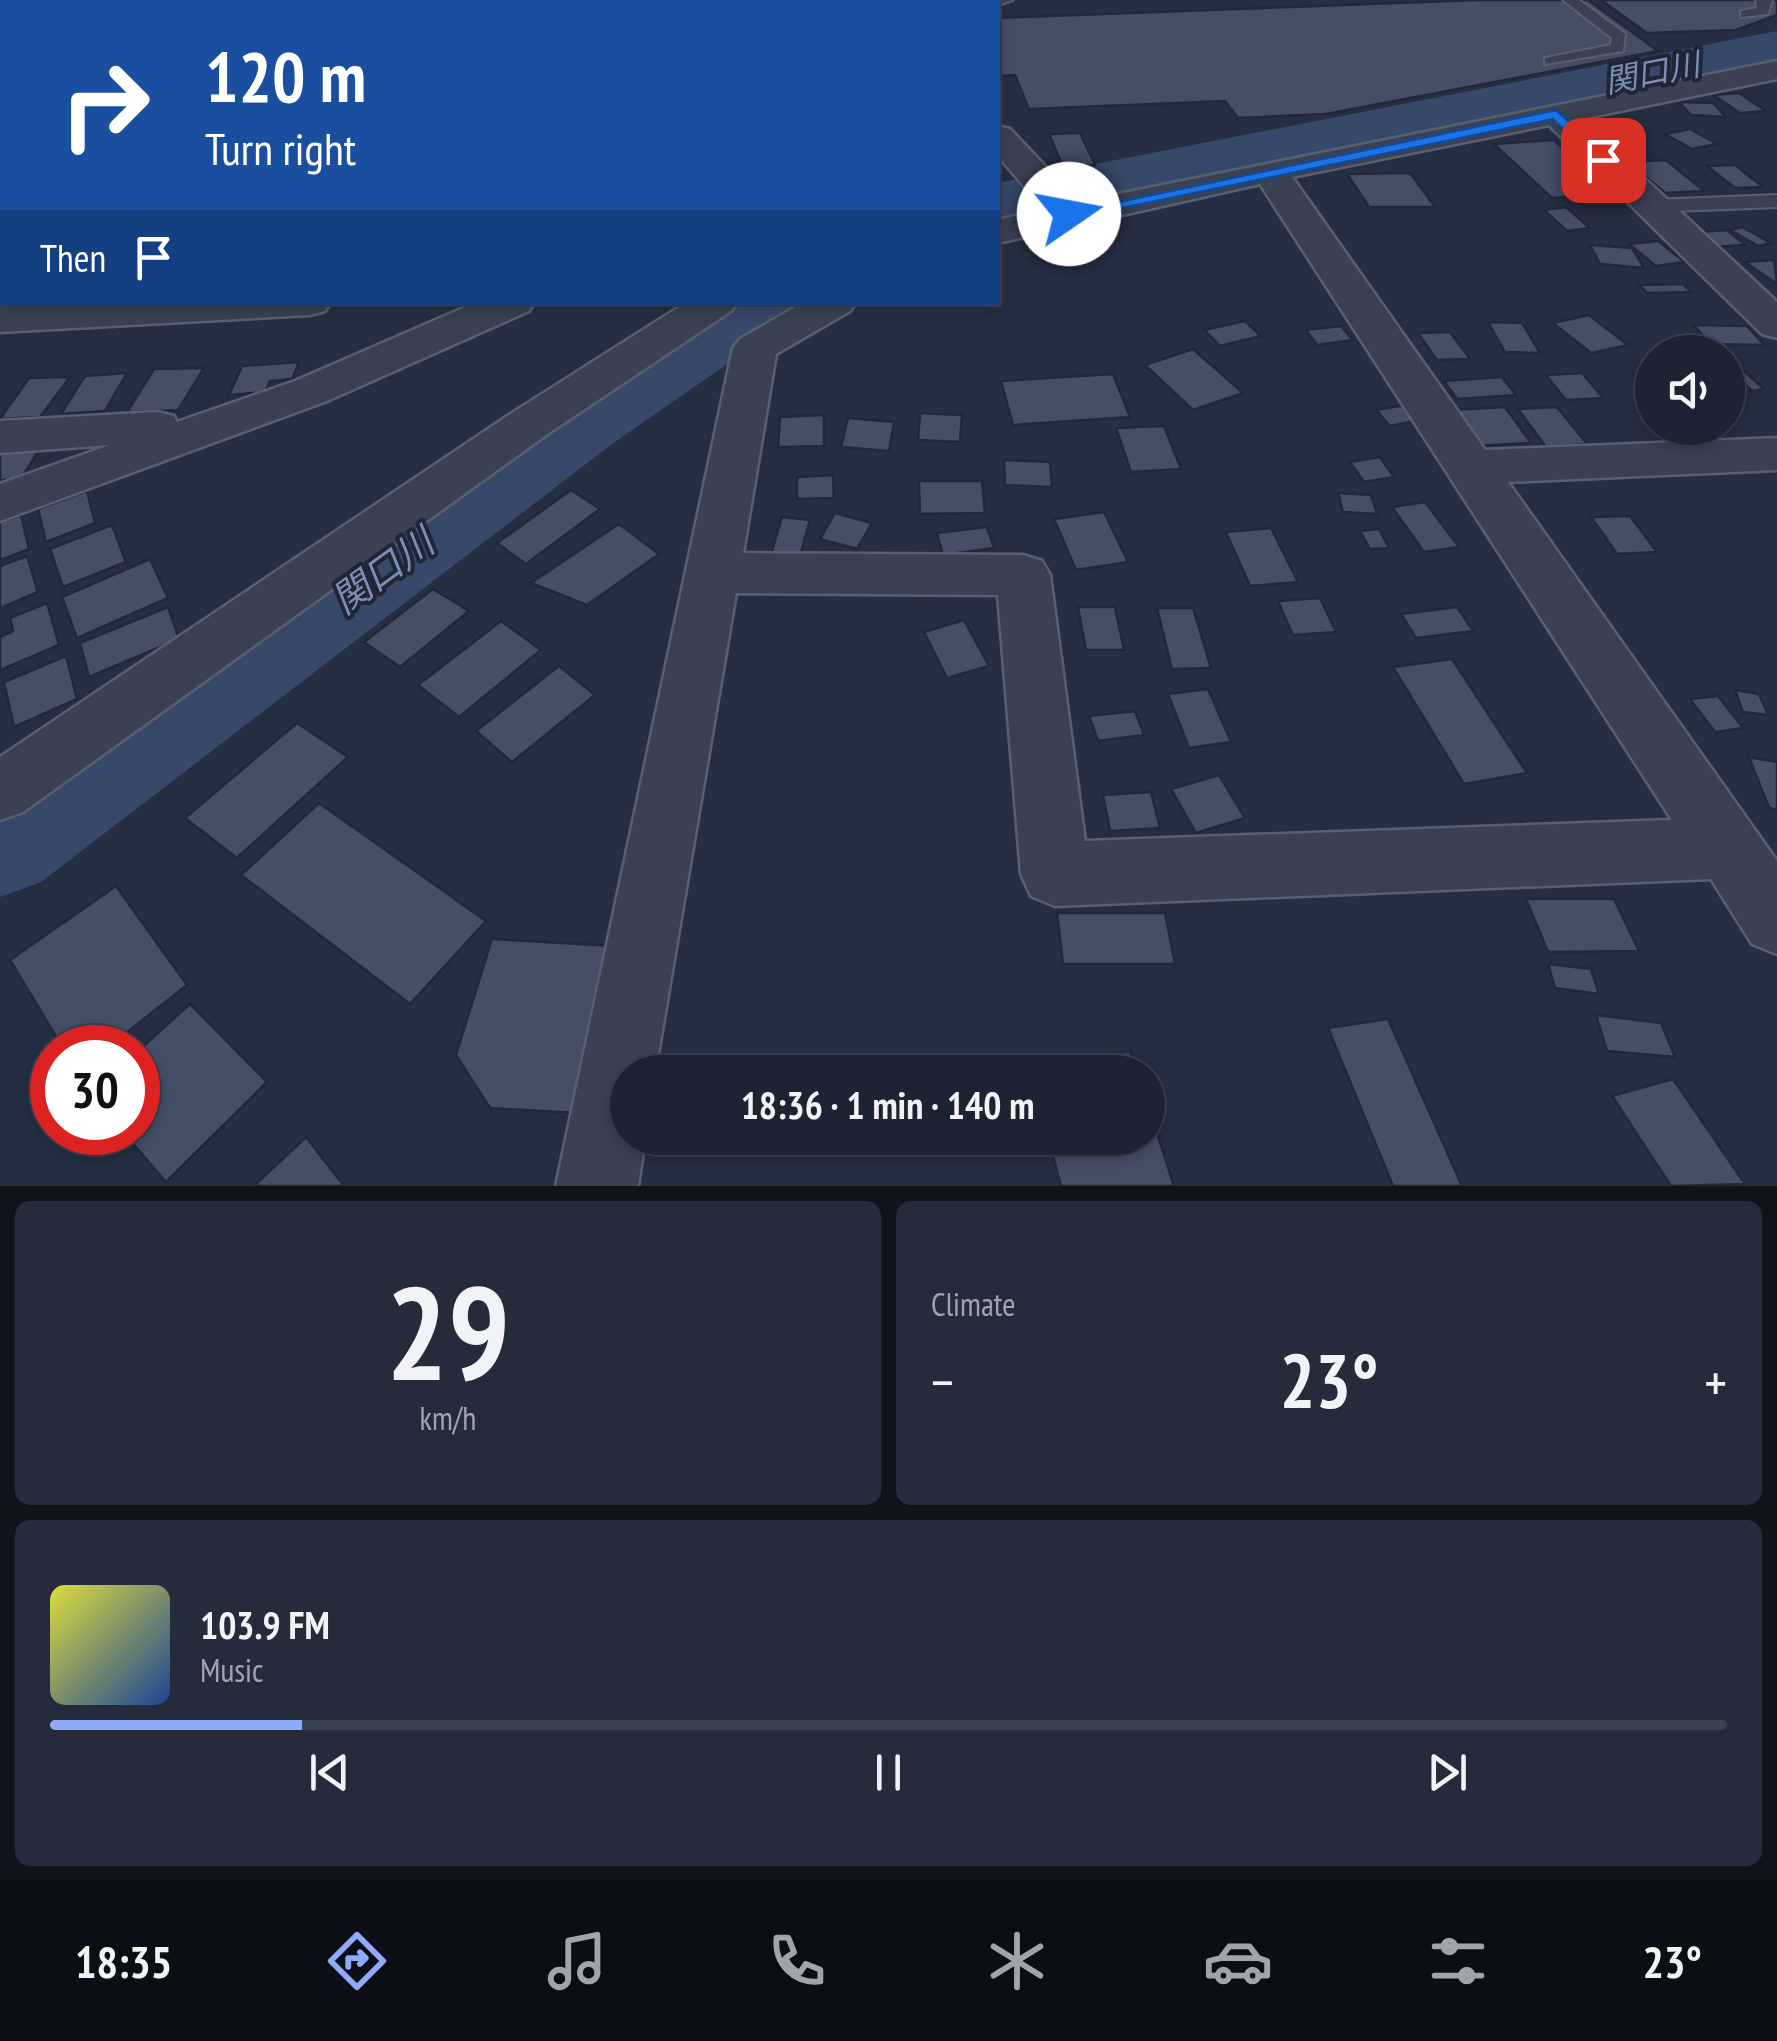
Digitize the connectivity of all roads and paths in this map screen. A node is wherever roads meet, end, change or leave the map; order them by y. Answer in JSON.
{"nodes":[{"id":1,"x":1570,"y":0,"type":"edge"},
{"id":2,"x":1763,"y":0,"type":"edge"},
{"id":3,"x":1746,"y":14,"type":"dead end"},
{"id":4,"x":1550,"y":61,"type":"dead end"},
{"id":5,"x":1777,"y":70,"type":"edge"},
{"id":6,"x":1556,"y":114,"type":"junction"},
{"id":7,"x":1000,"y":141,"type":"edge"},
{"id":8,"x":1270,"y":171,"type":"junction"},
{"id":9,"x":1015,"y":182,"type":"edge"},
{"id":10,"x":1777,"y":201,"type":"edge"},
{"id":11,"x":1650,"y":206,"type":"junction"},
{"id":12,"x":1069,"y":214,"type":"junction"},
{"id":13,"x":1000,"y":231,"type":"edge"},
{"id":14,"x":255,"y":305,"type":"edge"},
{"id":15,"x":507,"y":305,"type":"edge"},
{"id":16,"x":711,"y":305,"type":"edge"},
{"id":17,"x":830,"y":305,"type":"edge"},
{"id":18,"x":1768,"y":309,"type":"edge"},
{"id":19,"x":0,"y":319,"type":"edge"},
{"id":20,"x":219,"y":424,"type":"junction"},
{"id":21,"x":0,"y":437,"type":"edge"},
{"id":22,"x":1777,"y":454,"type":"edge"},
{"id":23,"x":1469,"y":467,"type":"junction"},
{"id":24,"x":0,"y":503,"type":"edge"},
{"id":25,"x":715,"y":573,"type":"junction"},
{"id":26,"x":0,"y":792,"type":"edge"},
{"id":27,"x":1728,"y":848,"type":"junction"},
{"id":28,"x":1777,"y":920,"type":"edge"},
{"id":29,"x":598,"y":1186,"type":"edge"}],
"edges":[{"from":1,"to":4,"type":"lane"},
{"from":2,"to":3,"type":"lane"},
{"from":5,"to":6,"type":"street"},
{"from":6,"to":8,"type":"street"},
{"from":6,"to":11,"type":"street"},
{"from":7,"to":9,"type":"street"},
{"from":8,"to":12,"type":"street"},
{"from":8,"to":23,"type":"street"},
{"from":9,"to":12,"type":"street"},
{"from":10,"to":11,"type":"lane"},
{"from":11,"to":18,"type":"street"},
{"from":12,"to":13,"type":"street"},
{"from":14,"to":19,"type":"street"},
{"from":15,"to":20,"type":"street"},
{"from":16,"to":26,"type":"street"},
{"from":17,"to":25,"type":"street"},
{"from":20,"to":21,"type":"street"},
{"from":20,"to":24,"type":"street"},
{"from":22,"to":23,"type":"street"},
{"from":23,"to":27,"type":"street"},
{"from":25,"to":27,"type":"street"},
{"from":25,"to":29,"type":"street"},
{"from":27,"to":28,"type":"street"}]}
